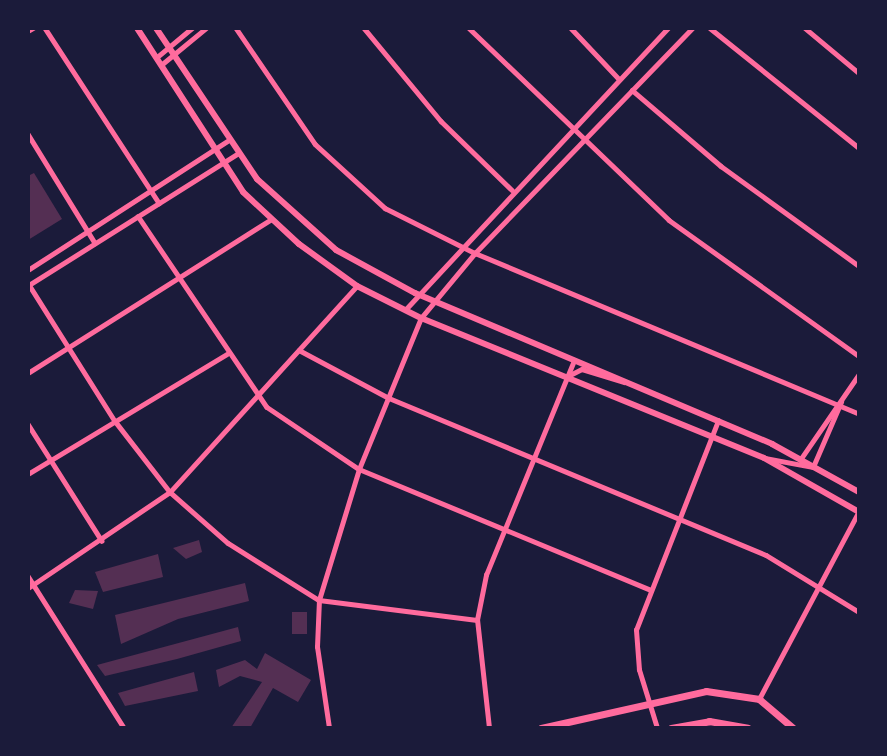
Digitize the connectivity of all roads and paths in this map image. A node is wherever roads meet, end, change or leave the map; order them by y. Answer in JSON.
{"nodes":[{"id":1,"x":33,"y":28,"type":"edge"},
{"id":2,"x":45,"y":28,"type":"edge"},
{"id":3,"x":137,"y":28,"type":"edge"},
{"id":4,"x":156,"y":28,"type":"edge"},
{"id":5,"x":192,"y":28,"type":"edge"},
{"id":6,"x":206,"y":28,"type":"edge"},
{"id":7,"x":236,"y":28,"type":"edge"},
{"id":8,"x":364,"y":28,"type":"edge"},
{"id":9,"x":469,"y":28,"type":"edge"},
{"id":10,"x":571,"y":28,"type":"edge"},
{"id":11,"x":668,"y":28,"type":"edge"},
{"id":12,"x":692,"y":28,"type":"edge"},
{"id":13,"x":710,"y":28,"type":"edge"},
{"id":14,"x":805,"y":28,"type":"edge"},
{"id":15,"x":28,"y":31,"type":"edge"},
{"id":16,"x":169,"y":47,"type":"junction"},
{"id":17,"x":173,"y":55,"type":"junction"},
{"id":18,"x":156,"y":58,"type":"junction"},
{"id":19,"x":160,"y":65,"type":"junction"},
{"id":20,"x":859,"y":73,"type":"edge"},
{"id":21,"x":618,"y":79,"type":"junction"},
{"id":22,"x":632,"y":90,"type":"junction"},
{"id":23,"x":570,"y":132,"type":"junction"},
{"id":24,"x":28,"y":134,"type":"edge"},
{"id":25,"x":229,"y":140,"type":"junction"},
{"id":26,"x":581,"y":142,"type":"junction"},
{"id":27,"x":859,"y":148,"type":"edge"},
{"id":28,"x":213,"y":151,"type":"junction"},
{"id":29,"x":237,"y":154,"type":"junction"},
{"id":30,"x":222,"y":164,"type":"junction"},
{"id":31,"x":512,"y":190,"type":"junction"},
{"id":32,"x":152,"y":192,"type":"junction"},
{"id":33,"x":159,"y":203,"type":"junction"},
{"id":34,"x":138,"y":216,"type":"junction"},
{"id":35,"x":270,"y":220,"type":"junction"},
{"id":36,"x":89,"y":232,"type":"junction"},
{"id":37,"x":95,"y":243,"type":"junction"},
{"id":38,"x":459,"y":246,"type":"junction"},
{"id":39,"x":475,"y":253,"type":"junction"},
{"id":40,"x":859,"y":266,"type":"edge"},
{"id":41,"x":28,"y":270,"type":"edge"},
{"id":42,"x":178,"y":280,"type":"junction"},
{"id":43,"x":28,"y":284,"type":"edge"},
{"id":44,"x":357,"y":285,"type":"junction"},
{"id":45,"x":415,"y":293,"type":"junction"},
{"id":46,"x":433,"y":300,"type":"junction"},
{"id":47,"x":405,"y":310,"type":"junction"},
{"id":48,"x":421,"y":318,"type":"junction"},
{"id":49,"x":69,"y":348,"type":"junction"},
{"id":50,"x":299,"y":350,"type":"junction"},
{"id":51,"x":227,"y":354,"type":"junction"},
{"id":52,"x":859,"y":356,"type":"edge"},
{"id":53,"x":574,"y":360,"type":"junction"},
{"id":54,"x":28,"y":373,"type":"edge"},
{"id":55,"x":859,"y":374,"type":"edge"},
{"id":56,"x":567,"y":377,"type":"junction"},
{"id":57,"x":624,"y":382,"type":"junction"},
{"id":58,"x":257,"y":398,"type":"junction"},
{"id":59,"x":389,"y":398,"type":"junction"},
{"id":60,"x":841,"y":402,"type":"junction"},
{"id":61,"x":859,"y":414,"type":"edge"},
{"id":62,"x":115,"y":421,"type":"junction"},
{"id":63,"x":718,"y":421,"type":"junction"},
{"id":64,"x":28,"y":424,"type":"edge"},
{"id":65,"x":711,"y":436,"type":"junction"},
{"id":66,"x":535,"y":457,"type":"junction"},
{"id":67,"x":764,"y":458,"type":"junction"},
{"id":68,"x":800,"y":460,"type":"junction"},
{"id":69,"x":51,"y":461,"type":"junction"},
{"id":70,"x":813,"y":467,"type":"junction"},
{"id":71,"x":359,"y":469,"type":"junction"},
{"id":72,"x":28,"y":474,"type":"edge"},
{"id":73,"x":170,"y":492,"type":"junction"},
{"id":74,"x":859,"y":492,"type":"edge"},
{"id":75,"x":859,"y":511,"type":"edge"},
{"id":76,"x":678,"y":519,"type":"junction"},
{"id":77,"x":505,"y":528,"type":"junction"},
{"id":78,"x":102,"y":541,"type":"junction"},
{"id":79,"x":28,"y":576,"type":"edge"},
{"id":80,"x":34,"y":585,"type":"junction"},
{"id":81,"x":818,"y":585,"type":"junction"},
{"id":82,"x":28,"y":588,"type":"edge"},
{"id":83,"x":649,"y":589,"type":"junction"},
{"id":84,"x":319,"y":600,"type":"junction"},
{"id":85,"x":859,"y":612,"type":"edge"},
{"id":86,"x":477,"y":620,"type":"junction"},
{"id":87,"x":647,"y":699,"type":"junction"},
{"id":88,"x":760,"y":699,"type":"junction"},
{"id":89,"x":124,"y":728,"type":"edge"},
{"id":90,"x":329,"y":728,"type":"edge"},
{"id":91,"x":489,"y":728,"type":"edge"},
{"id":92,"x":541,"y":728,"type":"edge"},
{"id":93,"x":657,"y":728,"type":"edge"},
{"id":94,"x":671,"y":728,"type":"edge"},
{"id":95,"x":747,"y":728,"type":"edge"},
{"id":96,"x":793,"y":728,"type":"edge"}],
"edges":[{"from":1,"to":15,"type":"street"},
{"from":2,"to":32,"type":"street"},
{"from":3,"to":18,"type":"main road"},
{"from":4,"to":16,"type":"main road"},
{"from":5,"to":16,"type":"street"},
{"from":6,"to":17,"type":"street"},
{"from":7,"to":38,"type":"street"},
{"from":8,"to":31,"type":"street"},
{"from":9,"to":23,"type":"street"},
{"from":10,"to":21,"type":"street"},
{"from":11,"to":21,"type":"street"},
{"from":12,"to":22,"type":"street"},
{"from":13,"to":27,"type":"street"},
{"from":14,"to":20,"type":"street"},
{"from":16,"to":17,"type":"main road"},
{"from":16,"to":18,"type":"street"},
{"from":17,"to":19,"type":"street"},
{"from":17,"to":25,"type":"main road"},
{"from":18,"to":19,"type":"main road"},
{"from":19,"to":28,"type":"main road"},
{"from":21,"to":23,"type":"street"},
{"from":22,"to":26,"type":"street"},
{"from":22,"to":40,"type":"street"},
{"from":23,"to":26,"type":"street"},
{"from":23,"to":31,"type":"street"},
{"from":24,"to":36,"type":"street"},
{"from":25,"to":28,"type":"street"},
{"from":25,"to":29,"type":"main road"},
{"from":26,"to":39,"type":"street"},
{"from":26,"to":52,"type":"street"},
{"from":28,"to":30,"type":"main road"},
{"from":28,"to":32,"type":"street"},
{"from":29,"to":30,"type":"street"},
{"from":29,"to":45,"type":"main road"},
{"from":30,"to":33,"type":"street"},
{"from":30,"to":35,"type":"main road"},
{"from":31,"to":38,"type":"street"},
{"from":32,"to":33,"type":"street"},
{"from":32,"to":36,"type":"street"},
{"from":33,"to":34,"type":"street"},
{"from":34,"to":37,"type":"street"},
{"from":34,"to":42,"type":"street"},
{"from":35,"to":42,"type":"street"},
{"from":35,"to":44,"type":"main road"},
{"from":36,"to":37,"type":"street"},
{"from":36,"to":41,"type":"street"},
{"from":37,"to":43,"type":"street"},
{"from":38,"to":39,"type":"street"},
{"from":38,"to":45,"type":"street"},
{"from":39,"to":46,"type":"street"},
{"from":39,"to":60,"type":"street"},
{"from":42,"to":49,"type":"street"},
{"from":42,"to":51,"type":"street"},
{"from":43,"to":49,"type":"street"},
{"from":44,"to":47,"type":"main road"},
{"from":44,"to":50,"type":"street"},
{"from":45,"to":46,"type":"main road"},
{"from":45,"to":47,"type":"street"},
{"from":46,"to":48,"type":"street"},
{"from":46,"to":53,"type":"main road"},
{"from":47,"to":48,"type":"main road"},
{"from":48,"to":56,"type":"main road"},
{"from":48,"to":59,"type":"street"},
{"from":49,"to":54,"type":"street"},
{"from":49,"to":62,"type":"street"},
{"from":50,"to":58,"type":"street"},
{"from":50,"to":59,"type":"street"},
{"from":51,"to":58,"type":"street"},
{"from":51,"to":62,"type":"street"},
{"from":53,"to":56,"type":"street"},
{"from":53,"to":57,"type":"main road"},
{"from":55,"to":60,"type":"street"},
{"from":56,"to":57,"type":"street"},
{"from":56,"to":65,"type":"main road"},
{"from":56,"to":66,"type":"street"},
{"from":57,"to":63,"type":"main road"},
{"from":58,"to":71,"type":"street"},
{"from":58,"to":73,"type":"street"},
{"from":59,"to":66,"type":"street"},
{"from":59,"to":71,"type":"street"},
{"from":60,"to":61,"type":"street"},
{"from":60,"to":68,"type":"street"},
{"from":60,"to":70,"type":"street"},
{"from":62,"to":69,"type":"street"},
{"from":62,"to":73,"type":"street"},
{"from":63,"to":65,"type":"street"},
{"from":63,"to":68,"type":"main road"},
{"from":64,"to":69,"type":"street"},
{"from":65,"to":67,"type":"main road"},
{"from":65,"to":76,"type":"street"},
{"from":66,"to":76,"type":"street"},
{"from":66,"to":77,"type":"street"},
{"from":67,"to":70,"type":"street"},
{"from":67,"to":75,"type":"main road"},
{"from":68,"to":70,"type":"main road"},
{"from":69,"to":72,"type":"street"},
{"from":69,"to":78,"type":"street"},
{"from":70,"to":74,"type":"main road"},
{"from":71,"to":77,"type":"street"},
{"from":71,"to":84,"type":"street"},
{"from":73,"to":78,"type":"street"},
{"from":73,"to":84,"type":"street"},
{"from":75,"to":81,"type":"street"},
{"from":76,"to":81,"type":"street"},
{"from":76,"to":83,"type":"street"},
{"from":77,"to":83,"type":"street"},
{"from":77,"to":86,"type":"street"},
{"from":78,"to":80,"type":"street"},
{"from":79,"to":80,"type":"street"},
{"from":80,"to":82,"type":"street"},
{"from":80,"to":89,"type":"street"},
{"from":81,"to":85,"type":"street"},
{"from":81,"to":88,"type":"street"},
{"from":83,"to":87,"type":"street"},
{"from":84,"to":86,"type":"street"},
{"from":84,"to":90,"type":"street"},
{"from":86,"to":91,"type":"street"},
{"from":87,"to":88,"type":"main road"},
{"from":87,"to":92,"type":"main road"},
{"from":87,"to":93,"type":"street"},
{"from":88,"to":96,"type":"main road"},
{"from":94,"to":95,"type":"main road"}]}
